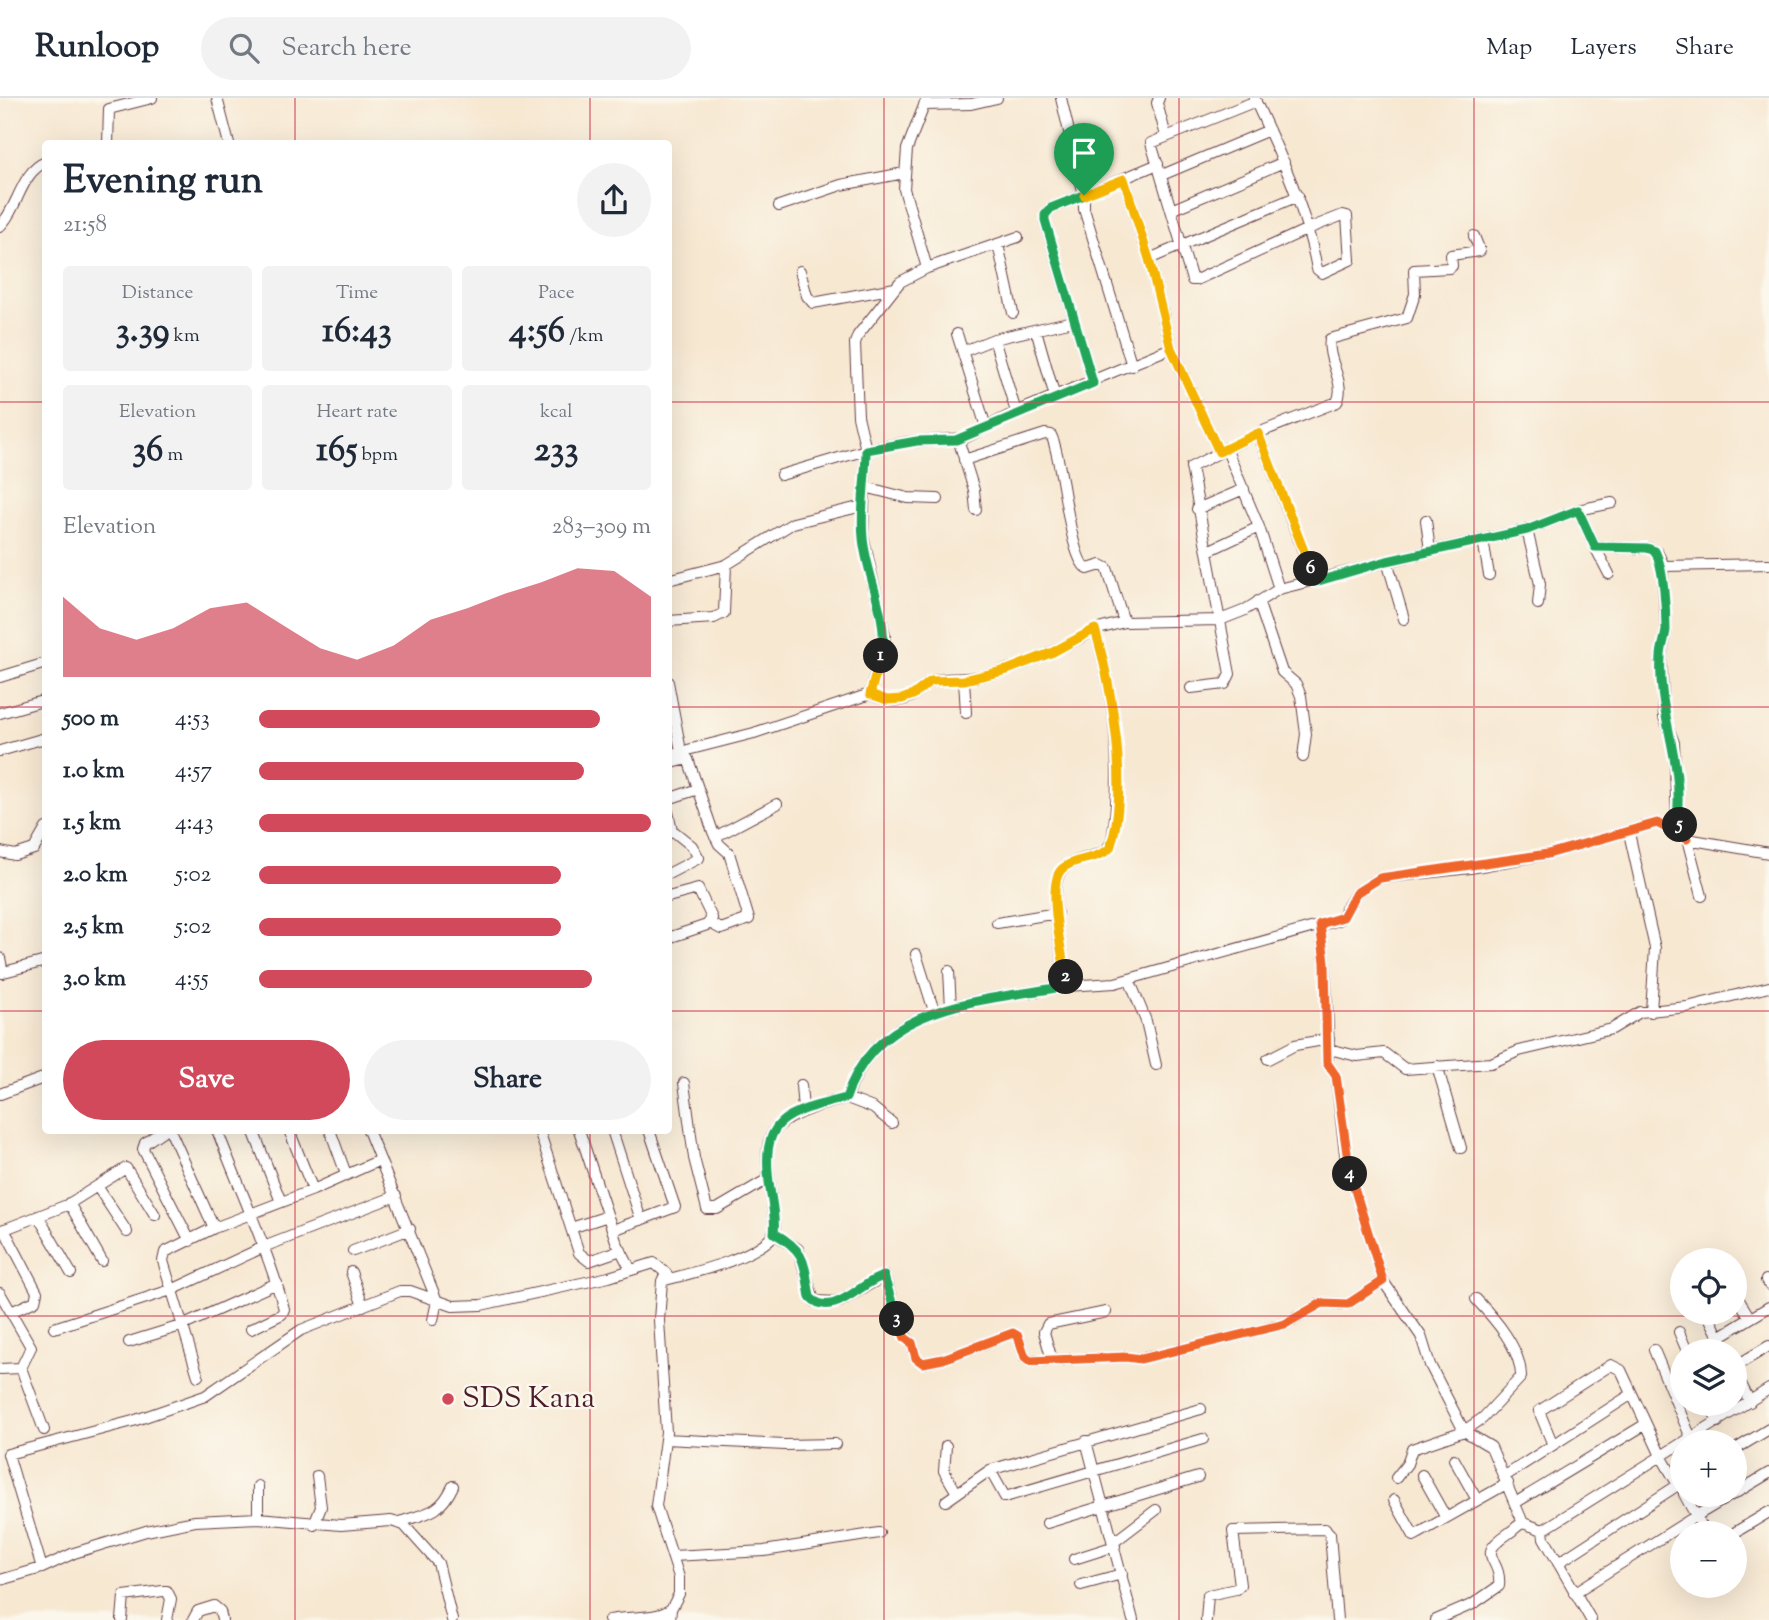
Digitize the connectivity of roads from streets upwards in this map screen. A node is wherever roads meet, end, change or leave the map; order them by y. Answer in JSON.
{"nodes":[{"id":1,"x":106,"y":98,"type":"edge"},
{"id":2,"x":152,"y":98,"type":"edge"},
{"id":3,"x":217,"y":98,"type":"edge"},
{"id":4,"x":997,"y":98,"type":"edge"},
{"id":5,"x":1061,"y":98,"type":"edge"},
{"id":6,"x":1159,"y":98,"type":"edge"},
{"id":7,"x":1255,"y":100,"type":"edge"},
{"id":8,"x":925,"y":102,"type":"edge"},
{"id":9,"x":109,"y":110,"type":"junction"},
{"id":10,"x":1269,"y":131,"type":"junction"},
{"id":11,"x":1166,"y":136,"type":"junction"},
{"id":12,"x":108,"y":140,"type":"edge"},
{"id":13,"x":228,"y":140,"type":"edge"},
{"id":14,"x":1284,"y":162,"type":"junction"},
{"id":15,"x":42,"y":163,"type":"edge"},
{"id":16,"x":1160,"y":169,"type":"junction"},
{"id":17,"x":904,"y":173,"type":"junction"},
{"id":18,"x":1124,"y":179,"type":"junction"},
{"id":19,"x":1084,"y":195,"type":"junction"},
{"id":20,"x":1298,"y":196,"type":"junction"},
{"id":21,"x":779,"y":206,"type":"dead end"},
{"id":22,"x":1171,"y":210,"type":"junction"},
{"id":23,"x":0,"y":226,"type":"edge"},
{"id":24,"x":1310,"y":228,"type":"junction"},
{"id":25,"x":1474,"y":236,"type":"dead end"},
{"id":26,"x":1018,"y":237,"type":"dead end"},
{"id":27,"x":998,"y":244,"type":"junction"},
{"id":28,"x":1181,"y":247,"type":"junction"},
{"id":29,"x":1149,"y":259,"type":"junction"},
{"id":30,"x":927,"y":268,"type":"junction"},
{"id":31,"x":800,"y":271,"type":"dead end"},
{"id":32,"x":895,"y":288,"type":"junction"},
{"id":33,"x":1013,"y":313,"type":"dead end"},
{"id":34,"x":1073,"y":321,"type":"junction"},
{"id":35,"x":1036,"y":330,"type":"junction"},
{"id":36,"x":957,"y":334,"type":"dead end"},
{"id":37,"x":994,"y":339,"type":"junction"},
{"id":38,"x":1171,"y":348,"type":"junction"},
{"id":39,"x":964,"y":351,"type":"junction"},
{"id":40,"x":1132,"y":366,"type":"junction"},
{"id":41,"x":1093,"y":383,"type":"junction"},
{"id":42,"x":1055,"y":397,"type":"junction"},
{"id":43,"x":1016,"y":412,"type":"junction"},
{"id":44,"x":986,"y":427,"type":"junction"},
{"id":45,"x":1258,"y":433,"type":"junction"},
{"id":46,"x":958,"y":439,"type":"junction"},
{"id":47,"x":866,"y":450,"type":"junction"},
{"id":48,"x":1223,"y":450,"type":"junction"},
{"id":49,"x":964,"y":460,"type":"junction"},
{"id":50,"x":781,"y":475,"type":"dead end"},
{"id":51,"x":866,"y":487,"type":"junction"},
{"id":52,"x":1244,"y":489,"type":"junction"},
{"id":53,"x":938,"y":499,"type":"dead end"},
{"id":54,"x":1612,"y":503,"type":"dead end"},
{"id":55,"x":863,"y":506,"type":"junction"},
{"id":56,"x":1197,"y":509,"type":"junction"},
{"id":57,"x":976,"y":510,"type":"dead end"},
{"id":58,"x":1578,"y":510,"type":"junction"},
{"id":59,"x":1426,"y":520,"type":"dead end"},
{"id":60,"x":1259,"y":527,"type":"junction"},
{"id":61,"x":1527,"y":530,"type":"junction"},
{"id":62,"x":1483,"y":540,"type":"junction"},
{"id":63,"x":1595,"y":547,"type":"junction"},
{"id":64,"x":1208,"y":551,"type":"junction"},
{"id":65,"x":1430,"y":551,"type":"junction"},
{"id":66,"x":1387,"y":561,"type":"junction"},
{"id":67,"x":1769,"y":564,"type":"edge"},
{"id":68,"x":726,"y":565,"type":"junction"},
{"id":69,"x":1662,"y":565,"type":"junction"},
{"id":70,"x":1609,"y":574,"type":"dead end"},
{"id":71,"x":1489,"y":575,"type":"dead end"},
{"id":72,"x":672,"y":579,"type":"edge"},
{"id":73,"x":1315,"y":582,"type":"junction"},
{"id":74,"x":1279,"y":589,"type":"junction"},
{"id":75,"x":1258,"y":601,"type":"junction"},
{"id":76,"x":1538,"y":604,"type":"dead end"},
{"id":77,"x":1404,"y":619,"type":"dead end"},
{"id":78,"x":1220,"y":620,"type":"junction"},
{"id":79,"x":672,"y":621,"type":"edge"},
{"id":80,"x":1124,"y":622,"type":"junction"},
{"id":81,"x":1095,"y":629,"type":"junction"},
{"id":82,"x":42,"y":664,"type":"edge"},
{"id":83,"x":0,"y":677,"type":"edge"},
{"id":84,"x":964,"y":680,"type":"junction"},
{"id":85,"x":1191,"y":688,"type":"dead end"},
{"id":86,"x":870,"y":694,"type":"junction"},
{"id":87,"x":42,"y":701,"type":"edge"},
{"id":88,"x":672,"y":703,"type":"edge"},
{"id":89,"x":0,"y":713,"type":"edge"},
{"id":90,"x":965,"y":713,"type":"dead end"},
{"id":91,"x":42,"y":739,"type":"edge"},
{"id":92,"x":0,"y":751,"type":"edge"},
{"id":93,"x":681,"y":751,"type":"junction"},
{"id":94,"x":672,"y":754,"type":"edge"},
{"id":95,"x":1303,"y":757,"type":"dead end"},
{"id":96,"x":672,"y":763,"type":"edge"},
{"id":97,"x":698,"y":789,"type":"junction"},
{"id":98,"x":672,"y":798,"type":"edge"},
{"id":99,"x":777,"y":804,"type":"dead end"},
{"id":100,"x":672,"y":833,"type":"edge"},
{"id":101,"x":1629,"y":833,"type":"junction"},
{"id":102,"x":42,"y":835,"type":"edge"},
{"id":103,"x":715,"y":837,"type":"junction"},
{"id":104,"x":1687,"y":839,"type":"junction"},
{"id":105,"x":0,"y":852,"type":"edge"},
{"id":106,"x":1769,"y":853,"type":"edge"},
{"id":107,"x":672,"y":872,"type":"edge"},
{"id":108,"x":672,"y":896,"type":"edge"},
{"id":109,"x":1702,"y":896,"type":"dead end"},
{"id":110,"x":1057,"y":913,"type":"junction"},
{"id":111,"x":710,"y":923,"type":"junction"},
{"id":112,"x":997,"y":923,"type":"dead end"},
{"id":113,"x":1320,"y":924,"type":"junction"},
{"id":114,"x":672,"y":937,"type":"edge"},
{"id":115,"x":916,"y":954,"type":"dead end"},
{"id":116,"x":0,"y":958,"type":"edge"},
{"id":117,"x":42,"y":962,"type":"edge"},
{"id":118,"x":949,"y":971,"type":"dead end"},
{"id":119,"x":2,"y":973,"type":"edge"},
{"id":120,"x":1129,"y":979,"type":"junction"},
{"id":121,"x":1068,"y":986,"type":"junction"},
{"id":122,"x":1769,"y":987,"type":"edge"},
{"id":123,"x":951,"y":1008,"type":"junction"},
{"id":124,"x":934,"y":1011,"type":"junction"},
{"id":125,"x":1651,"y":1013,"type":"junction"},
{"id":126,"x":1329,"y":1044,"type":"junction"},
{"id":127,"x":1268,"y":1059,"type":"dead end"},
{"id":128,"x":1156,"y":1065,"type":"dead end"},
{"id":129,"x":1437,"y":1066,"type":"junction"},
{"id":130,"x":42,"y":1078,"type":"edge"},
{"id":131,"x":684,"y":1083,"type":"dead end"},
{"id":132,"x":801,"y":1085,"type":"dead end"},
{"id":133,"x":0,"y":1094,"type":"edge"},
{"id":134,"x":846,"y":1098,"type":"junction"},
{"id":135,"x":803,"y":1110,"type":"junction"},
{"id":136,"x":892,"y":1123,"type":"dead end"},
{"id":137,"x":158,"y":1134,"type":"edge"},
{"id":138,"x":172,"y":1134,"type":"edge"},
{"id":139,"x":218,"y":1134,"type":"edge"},
{"id":140,"x":255,"y":1134,"type":"edge"},
{"id":141,"x":291,"y":1134,"type":"edge"},
{"id":142,"x":331,"y":1134,"type":"edge"},
{"id":143,"x":370,"y":1134,"type":"edge"},
{"id":144,"x":540,"y":1134,"type":"edge"},
{"id":145,"x":580,"y":1134,"type":"edge"},
{"id":146,"x":613,"y":1134,"type":"edge"},
{"id":147,"x":650,"y":1134,"type":"edge"},
{"id":148,"x":1461,"y":1149,"type":"dead end"},
{"id":149,"x":380,"y":1160,"type":"junction"},
{"id":150,"x":346,"y":1174,"type":"junction"},
{"id":151,"x":768,"y":1179,"type":"junction"},
{"id":152,"x":97,"y":1186,"type":"junction"},
{"id":153,"x":313,"y":1190,"type":"junction"},
{"id":154,"x":396,"y":1196,"type":"junction"},
{"id":155,"x":281,"y":1202,"type":"junction"},
{"id":156,"x":69,"y":1203,"type":"junction"},
{"id":157,"x":155,"y":1214,"type":"dead end"},
{"id":158,"x":249,"y":1214,"type":"junction"},
{"id":159,"x":38,"y":1216,"type":"junction"},
{"id":160,"x":608,"y":1216,"type":"junction"},
{"id":161,"x":641,"y":1220,"type":"junction"},
{"id":162,"x":214,"y":1228,"type":"junction"},
{"id":163,"x":571,"y":1228,"type":"junction"},
{"id":164,"x":410,"y":1229,"type":"junction"},
{"id":165,"x":2,"y":1230,"type":"edge"},
{"id":166,"x":613,"y":1230,"type":"junction"},
{"id":167,"x":127,"y":1232,"type":"dead end"},
{"id":168,"x":774,"y":1233,"type":"junction"},
{"id":169,"x":190,"y":1241,"type":"junction"},
{"id":170,"x":266,"y":1246,"type":"junction"},
{"id":171,"x":621,"y":1250,"type":"junction"},
{"id":172,"x":353,"y":1251,"type":"dead end"},
{"id":173,"x":102,"y":1261,"type":"dead end"},
{"id":174,"x":631,"y":1270,"type":"junction"},
{"id":175,"x":351,"y":1272,"type":"dead end"},
{"id":176,"x":71,"y":1273,"type":"dead end"},
{"id":177,"x":662,"y":1281,"type":"junction"},
{"id":178,"x":1383,"y":1281,"type":"junction"},
{"id":179,"x":277,"y":1283,"type":"junction"},
{"id":180,"x":174,"y":1289,"type":"junction"},
{"id":181,"x":0,"y":1293,"type":"edge"},
{"id":182,"x":1476,"y":1299,"type":"dead end"},
{"id":183,"x":437,"y":1301,"type":"junction"},
{"id":184,"x":363,"y":1306,"type":"junction"},
{"id":185,"x":1769,"y":1307,"type":"edge"},
{"id":186,"x":11,"y":1312,"type":"junction"},
{"id":187,"x":1106,"y":1312,"type":"dead end"},
{"id":188,"x":1747,"y":1313,"type":"edge"},
{"id":189,"x":1750,"y":1318,"type":"junction"},
{"id":190,"x":433,"y":1320,"type":"dead end"},
{"id":191,"x":184,"y":1325,"type":"junction"},
{"id":192,"x":1712,"y":1325,"type":"edge"},
{"id":193,"x":54,"y":1328,"type":"dead end"},
{"id":194,"x":251,"y":1329,"type":"dead end"},
{"id":195,"x":1679,"y":1332,"type":"dead end"},
{"id":196,"x":1719,"y":1337,"type":"joint"},
{"id":197,"x":1682,"y":1339,"type":"edge"},
{"id":198,"x":129,"y":1342,"type":"dead end"},
{"id":199,"x":1769,"y":1346,"type":"edge"},
{"id":200,"x":1654,"y":1350,"type":"dead end"},
{"id":201,"x":1052,"y":1360,"type":"junction"},
{"id":202,"x":1747,"y":1360,"type":"edge"},
{"id":203,"x":1,"y":1367,"type":"edge"},
{"id":204,"x":21,"y":1368,"type":"junction"},
{"id":205,"x":198,"y":1376,"type":"dead end"},
{"id":206,"x":1769,"y":1389,"type":"edge"},
{"id":207,"x":1632,"y":1394,"type":"junction"},
{"id":208,"x":1747,"y":1396,"type":"edge"},
{"id":209,"x":1750,"y":1402,"type":"junction"},
{"id":210,"x":1201,"y":1409,"type":"dead end"},
{"id":211,"x":1715,"y":1416,"type":"edge"},
{"id":212,"x":1718,"y":1422,"type":"junction"},
{"id":213,"x":1646,"y":1424,"type":"junction"},
{"id":214,"x":1769,"y":1429,"type":"edge"},
{"id":215,"x":44,"y":1430,"type":"dead end"},
{"id":216,"x":1681,"y":1430,"type":"edge"},
{"id":217,"x":1704,"y":1430,"type":"edge"},
{"id":218,"x":1464,"y":1431,"type":"junction"},
{"id":219,"x":1203,"y":1438,"type":"dead end"},
{"id":220,"x":665,"y":1439,"type":"junction"},
{"id":221,"x":1086,"y":1441,"type":"junction"},
{"id":222,"x":1747,"y":1442,"type":"edge"},
{"id":223,"x":835,"y":1444,"type":"dead end"},
{"id":224,"x":1553,"y":1445,"type":"junction"},
{"id":225,"x":946,"y":1446,"type":"dead end"},
{"id":226,"x":1670,"y":1450,"type":"edge"},
{"id":227,"x":4,"y":1455,"type":"edge"},
{"id":228,"x":1661,"y":1456,"type":"junction"},
{"id":229,"x":1454,"y":1459,"type":"dead end"},
{"id":230,"x":990,"y":1470,"type":"junction"},
{"id":231,"x":1670,"y":1470,"type":"edge"},
{"id":232,"x":1095,"y":1471,"type":"junction"},
{"id":233,"x":1769,"y":1473,"type":"edge"},
{"id":234,"x":1422,"y":1475,"type":"dead end"},
{"id":235,"x":317,"y":1476,"type":"dead end"},
{"id":236,"x":1198,"y":1477,"type":"dead end"},
{"id":237,"x":1396,"y":1478,"type":"dead end"},
{"id":238,"x":1506,"y":1479,"type":"junction"},
{"id":239,"x":258,"y":1486,"type":"dead end"},
{"id":240,"x":453,"y":1486,"type":"dead end"},
{"id":241,"x":1747,"y":1486,"type":"edge"},
{"id":242,"x":957,"y":1493,"type":"junction"},
{"id":243,"x":1670,"y":1495,"type":"edge"},
{"id":244,"x":1394,"y":1500,"type":"dead end"},
{"id":245,"x":1477,"y":1500,"type":"junction"},
{"id":246,"x":946,"y":1501,"type":"dead end"},
{"id":247,"x":1516,"y":1503,"type":"junction"},
{"id":248,"x":1105,"y":1507,"type":"junction"},
{"id":249,"x":1691,"y":1507,"type":"edge"},
{"id":250,"x":1711,"y":1507,"type":"edge"},
{"id":251,"x":1156,"y":1510,"type":"dead end"},
{"id":252,"x":1769,"y":1512,"type":"edge"},
{"id":253,"x":1696,"y":1516,"type":"junction"},
{"id":254,"x":258,"y":1518,"type":"junction"},
{"id":255,"x":1446,"y":1518,"type":"junction"},
{"id":256,"x":1699,"y":1521,"type":"edge"},
{"id":257,"x":399,"y":1522,"type":"junction"},
{"id":258,"x":1047,"y":1523,"type":"dead end"},
{"id":259,"x":1523,"y":1523,"type":"junction"},
{"id":260,"x":314,"y":1525,"type":"junction"},
{"id":261,"x":1747,"y":1525,"type":"edge"},
{"id":262,"x":1543,"y":1530,"type":"junction"},
{"id":263,"x":879,"y":1533,"type":"dead end"},
{"id":264,"x":1114,"y":1544,"type":"junction"},
{"id":265,"x":673,"y":1556,"type":"junction"},
{"id":266,"x":1074,"y":1559,"type":"dead end"},
{"id":267,"x":1558,"y":1563,"type":"junction"},
{"id":268,"x":42,"y":1568,"type":"junction"},
{"id":269,"x":1122,"y":1574,"type":"junction"},
{"id":270,"x":0,"y":1580,"type":"edge"},
{"id":271,"x":1081,"y":1585,"type":"dead end"},
{"id":272,"x":1574,"y":1593,"type":"junction"},
{"id":273,"x":670,"y":1615,"type":"edge"},
{"id":274,"x":122,"y":1620,"type":"edge"},
{"id":275,"x":167,"y":1620,"type":"edge"},
{"id":276,"x":193,"y":1620,"type":"edge"},
{"id":277,"x":222,"y":1620,"type":"edge"},
{"id":278,"x":452,"y":1620,"type":"edge"},
{"id":279,"x":609,"y":1620,"type":"edge"},
{"id":280,"x":1133,"y":1620,"type":"edge"},
{"id":281,"x":1206,"y":1620,"type":"edge"},
{"id":282,"x":1337,"y":1620,"type":"edge"},
{"id":283,"x":1436,"y":1620,"type":"edge"},
{"id":284,"x":1591,"y":1620,"type":"edge"}],
"edges":[{"from":1,"to":9,"type":"street"},
{"from":2,"to":9,"type":"street"},
{"from":3,"to":13,"type":"street"},
{"from":4,"to":8,"type":"street"},
{"from":5,"to":19,"type":"street"},
{"from":6,"to":11,"type":"street"},
{"from":7,"to":10,"type":"street"},
{"from":7,"to":11,"type":"street"},
{"from":8,"to":17,"type":"street"},
{"from":9,"to":12,"type":"street"},
{"from":10,"to":14,"type":"street"},
{"from":10,"to":16,"type":"street"},
{"from":11,"to":16,"type":"street"},
{"from":14,"to":20,"type":"street"},
{"from":14,"to":22,"type":"street"},
{"from":15,"to":23,"type":"street"},
{"from":16,"to":18,"type":"street"},
{"from":16,"to":22,"type":"street"},
{"from":17,"to":21,"type":"street"},
{"from":17,"to":30,"type":"street"},
{"from":18,"to":19,"type":"street"},
{"from":18,"to":29,"type":"street"},
{"from":19,"to":34,"type":"street"},
{"from":19,"to":40,"type":"street"},
{"from":20,"to":24,"type":"street"},
{"from":20,"to":28,"type":"street"},
{"from":22,"to":28,"type":"street"},
{"from":24,"to":24,"type":"street"},
{"from":24,"to":28,"type":"street"},
{"from":25,"to":45,"type":"street"},
{"from":26,"to":27,"type":"street"},
{"from":27,"to":30,"type":"street"},
{"from":27,"to":33,"type":"street"},
{"from":28,"to":29,"type":"street"},
{"from":29,"to":38,"type":"street"},
{"from":30,"to":32,"type":"street"},
{"from":31,"to":32,"type":"street"},
{"from":32,"to":47,"type":"street"},
{"from":34,"to":35,"type":"street"},
{"from":34,"to":41,"type":"street"},
{"from":35,"to":37,"type":"street"},
{"from":35,"to":42,"type":"street"},
{"from":36,"to":39,"type":"street"},
{"from":37,"to":39,"type":"street"},
{"from":37,"to":43,"type":"street"},
{"from":38,"to":40,"type":"street"},
{"from":38,"to":48,"type":"street"},
{"from":39,"to":44,"type":"street"},
{"from":40,"to":41,"type":"street"},
{"from":41,"to":42,"type":"street"},
{"from":42,"to":43,"type":"street"},
{"from":43,"to":44,"type":"street"},
{"from":44,"to":46,"type":"street"},
{"from":45,"to":48,"type":"street"},
{"from":45,"to":73,"type":"street"},
{"from":46,"to":47,"type":"street"},
{"from":46,"to":49,"type":"street"},
{"from":47,"to":50,"type":"street"},
{"from":47,"to":51,"type":"street"},
{"from":48,"to":52,"type":"street"},
{"from":48,"to":56,"type":"street"},
{"from":49,"to":57,"type":"street"},
{"from":49,"to":80,"type":"street"},
{"from":51,"to":53,"type":"street"},
{"from":51,"to":55,"type":"street"},
{"from":52,"to":56,"type":"street"},
{"from":52,"to":60,"type":"street"},
{"from":54,"to":58,"type":"street"},
{"from":55,"to":68,"type":"street"},
{"from":55,"to":86,"type":"street"},
{"from":56,"to":64,"type":"street"},
{"from":58,"to":61,"type":"street"},
{"from":58,"to":63,"type":"street"},
{"from":59,"to":65,"type":"street"},
{"from":60,"to":64,"type":"street"},
{"from":60,"to":74,"type":"street"},
{"from":61,"to":62,"type":"street"},
{"from":61,"to":76,"type":"street"},
{"from":62,"to":65,"type":"street"},
{"from":62,"to":71,"type":"street"},
{"from":63,"to":69,"type":"street"},
{"from":63,"to":70,"type":"street"},
{"from":64,"to":78,"type":"street"},
{"from":65,"to":66,"type":"street"},
{"from":66,"to":73,"type":"street"},
{"from":66,"to":77,"type":"street"},
{"from":67,"to":69,"type":"street"},
{"from":68,"to":72,"type":"street"},
{"from":68,"to":79,"type":"street"},
{"from":69,"to":104,"type":"street"},
{"from":73,"to":74,"type":"street"},
{"from":74,"to":75,"type":"street"},
{"from":75,"to":78,"type":"street"},
{"from":75,"to":95,"type":"street"},
{"from":78,"to":80,"type":"street"},
{"from":78,"to":85,"type":"street"},
{"from":80,"to":81,"type":"street"},
{"from":81,"to":84,"type":"street"},
{"from":81,"to":110,"type":"street"},
{"from":82,"to":83,"type":"street"},
{"from":84,"to":86,"type":"street"},
{"from":84,"to":90,"type":"street"},
{"from":86,"to":93,"type":"street"},
{"from":87,"to":89,"type":"street"},
{"from":88,"to":93,"type":"street"},
{"from":91,"to":92,"type":"street"},
{"from":93,"to":94,"type":"street"},
{"from":96,"to":97,"type":"street"},
{"from":97,"to":98,"type":"street"},
{"from":97,"to":103,"type":"street"},
{"from":99,"to":103,"type":"street"},
{"from":100,"to":107,"type":"street"},
{"from":101,"to":104,"type":"street"},
{"from":101,"to":113,"type":"street"},
{"from":101,"to":125,"type":"street"},
{"from":102,"to":105,"type":"street"},
{"from":103,"to":111,"type":"street"},
{"from":104,"to":106,"type":"street"},
{"from":104,"to":109,"type":"street"},
{"from":108,"to":111,"type":"street"},
{"from":110,"to":112,"type":"street"},
{"from":110,"to":121,"type":"street"},
{"from":111,"to":114,"type":"street"},
{"from":113,"to":120,"type":"street"},
{"from":113,"to":126,"type":"street"},
{"from":115,"to":124,"type":"street"},
{"from":116,"to":119,"type":"street"},
{"from":117,"to":119,"type":"street"},
{"from":118,"to":123,"type":"street"},
{"from":120,"to":121,"type":"street"},
{"from":120,"to":128,"type":"street"},
{"from":121,"to":123,"type":"street"},
{"from":122,"to":125,"type":"street"},
{"from":123,"to":124,"type":"street"},
{"from":124,"to":134,"type":"street"},
{"from":125,"to":129,"type":"street"},
{"from":126,"to":127,"type":"street"},
{"from":126,"to":129,"type":"street"},
{"from":126,"to":178,"type":"street"},
{"from":129,"to":148,"type":"street"},
{"from":130,"to":133,"type":"street"},
{"from":131,"to":151,"type":"street"},
{"from":132,"to":135,"type":"street"},
{"from":134,"to":135,"type":"street"},
{"from":134,"to":136,"type":"street"},
{"from":135,"to":151,"type":"street"},
{"from":137,"to":169,"type":"street"},
{"from":138,"to":162,"type":"street"},
{"from":139,"to":158,"type":"street"},
{"from":140,"to":155,"type":"street"},
{"from":141,"to":153,"type":"street"},
{"from":142,"to":150,"type":"street"},
{"from":143,"to":149,"type":"street"},
{"from":144,"to":163,"type":"street"},
{"from":145,"to":160,"type":"street"},
{"from":146,"to":161,"type":"street"},
{"from":147,"to":161,"type":"street"},
{"from":149,"to":150,"type":"street"},
{"from":149,"to":154,"type":"street"},
{"from":150,"to":153,"type":"street"},
{"from":151,"to":168,"type":"street"},
{"from":152,"to":156,"type":"street"},
{"from":152,"to":157,"type":"street"},
{"from":152,"to":167,"type":"street"},
{"from":153,"to":155,"type":"street"},
{"from":154,"to":164,"type":"street"},
{"from":154,"to":170,"type":"street"},
{"from":155,"to":158,"type":"street"},
{"from":156,"to":159,"type":"street"},
{"from":156,"to":173,"type":"street"},
{"from":158,"to":162,"type":"street"},
{"from":158,"to":170,"type":"street"},
{"from":159,"to":165,"type":"street"},
{"from":159,"to":176,"type":"street"},
{"from":160,"to":163,"type":"street"},
{"from":160,"to":166,"type":"street"},
{"from":161,"to":166,"type":"street"},
{"from":162,"to":169,"type":"street"},
{"from":163,"to":171,"type":"street"},
{"from":164,"to":172,"type":"street"},
{"from":164,"to":183,"type":"street"},
{"from":165,"to":186,"type":"street"},
{"from":166,"to":171,"type":"street"},
{"from":168,"to":177,"type":"street"},
{"from":168,"to":201,"type":"street"},
{"from":169,"to":180,"type":"street"},
{"from":170,"to":179,"type":"street"},
{"from":170,"to":180,"type":"street"},
{"from":171,"to":174,"type":"street"},
{"from":174,"to":177,"type":"street"},
{"from":174,"to":183,"type":"street"},
{"from":175,"to":184,"type":"street"},
{"from":177,"to":220,"type":"street"},
{"from":178,"to":201,"type":"street"},
{"from":178,"to":218,"type":"street"},
{"from":179,"to":191,"type":"street"},
{"from":179,"to":194,"type":"street"},
{"from":180,"to":191,"type":"street"},
{"from":180,"to":193,"type":"street"},
{"from":181,"to":186,"type":"street"},
{"from":182,"to":218,"type":"street"},
{"from":183,"to":184,"type":"street"},
{"from":183,"to":190,"type":"street"},
{"from":184,"to":227,"type":"street"},
{"from":185,"to":189,"type":"street"},
{"from":186,"to":204,"type":"street"},
{"from":187,"to":201,"type":"street"},
{"from":188,"to":189,"type":"street"},
{"from":189,"to":196,"type":"street"},
{"from":191,"to":198,"type":"street"},
{"from":191,"to":205,"type":"street"},
{"from":192,"to":196,"type":"street"},
{"from":195,"to":197,"type":"street"},
{"from":199,"to":202,"type":"street"},
{"from":200,"to":216,"type":"street"},
{"from":203,"to":204,"type":"street"},
{"from":204,"to":215,"type":"street"},
{"from":206,"to":209,"type":"street"},
{"from":207,"to":213,"type":"street"},
{"from":207,"to":224,"type":"street"},
{"from":207,"to":224,"type":"street"},
{"from":208,"to":209,"type":"street"},
{"from":209,"to":212,"type":"street"},
{"from":210,"to":221,"type":"street"},
{"from":211,"to":212,"type":"street"},
{"from":212,"to":217,"type":"street"},
{"from":213,"to":228,"type":"street"},
{"from":213,"to":247,"type":"street"},
{"from":214,"to":222,"type":"street"},
{"from":218,"to":237,"type":"street"},
{"from":218,"to":238,"type":"street"},
{"from":219,"to":232,"type":"street"},
{"from":220,"to":223,"type":"street"},
{"from":220,"to":265,"type":"street"},
{"from":221,"to":230,"type":"street"},
{"from":221,"to":232,"type":"street"},
{"from":224,"to":238,"type":"street"},
{"from":225,"to":242,"type":"street"},
{"from":226,"to":228,"type":"street"},
{"from":227,"to":268,"type":"street"},
{"from":228,"to":231,"type":"street"},
{"from":228,"to":262,"type":"street"},
{"from":229,"to":245,"type":"street"},
{"from":230,"to":232,"type":"street"},
{"from":230,"to":242,"type":"street"},
{"from":232,"to":248,"type":"street"},
{"from":233,"to":241,"type":"street"},
{"from":234,"to":255,"type":"street"},
{"from":235,"to":260,"type":"street"},
{"from":236,"to":248,"type":"street"},
{"from":238,"to":245,"type":"street"},
{"from":238,"to":247,"type":"street"},
{"from":239,"to":254,"type":"street"},
{"from":240,"to":257,"type":"street"},
{"from":242,"to":246,"type":"street"},
{"from":243,"to":267,"type":"street"},
{"from":244,"to":255,"type":"street"},
{"from":245,"to":255,"type":"street"},
{"from":247,"to":259,"type":"street"},
{"from":248,"to":258,"type":"street"},
{"from":248,"to":264,"type":"street"},
{"from":249,"to":253,"type":"street"},
{"from":250,"to":253,"type":"street"},
{"from":251,"to":264,"type":"street"},
{"from":252,"to":261,"type":"street"},
{"from":253,"to":256,"type":"street"},
{"from":253,"to":272,"type":"street"},
{"from":254,"to":260,"type":"street"},
{"from":254,"to":268,"type":"street"},
{"from":257,"to":260,"type":"street"},
{"from":257,"to":278,"type":"street"},
{"from":259,"to":262,"type":"street"},
{"from":259,"to":283,"type":"street"},
{"from":262,"to":267,"type":"street"},
{"from":263,"to":265,"type":"street"},
{"from":264,"to":266,"type":"street"},
{"from":264,"to":269,"type":"street"},
{"from":265,"to":273,"type":"street"},
{"from":267,"to":272,"type":"street"},
{"from":268,"to":270,"type":"street"},
{"from":269,"to":271,"type":"street"},
{"from":269,"to":280,"type":"street"},
{"from":272,"to":284,"type":"street"},
{"from":273,"to":279,"type":"street"},
{"from":274,"to":275,"type":"street"},
{"from":276,"to":277,"type":"street"},
{"from":281,"to":282,"type":"street"}]}
